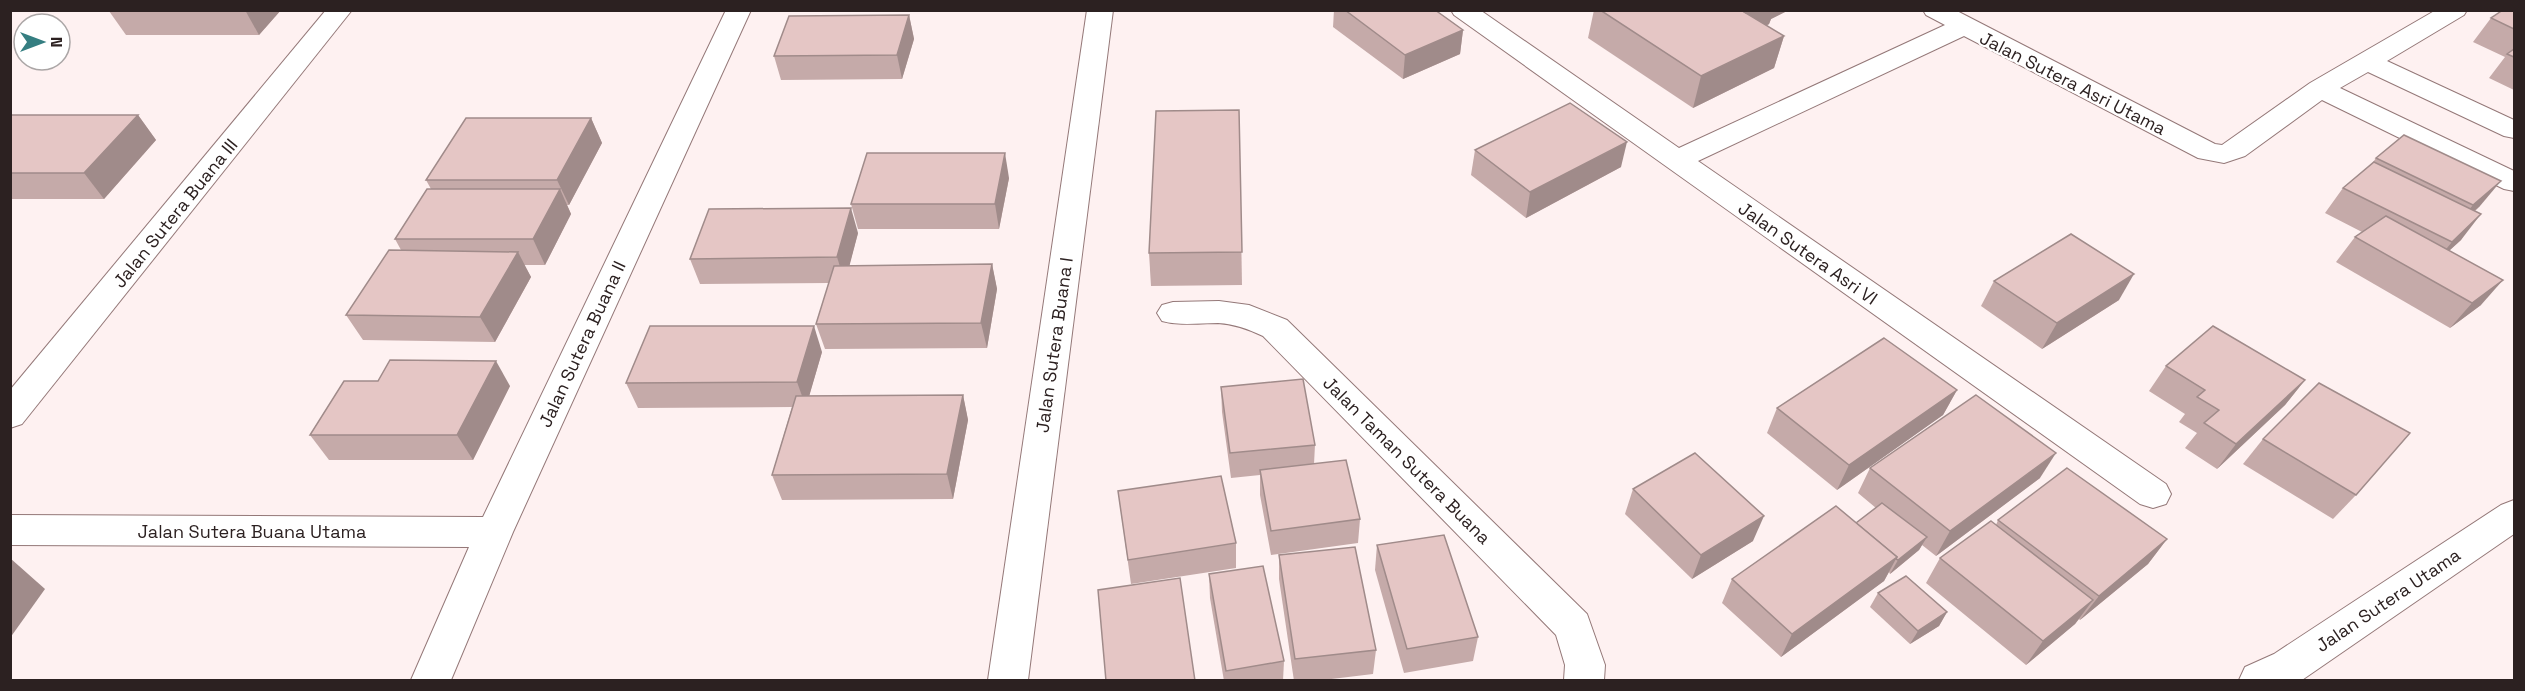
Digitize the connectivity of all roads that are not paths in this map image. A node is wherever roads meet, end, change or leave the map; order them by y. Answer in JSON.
{"nodes":[{"id":1,"x":340,"y":10,"type":"edge"},
{"id":2,"x":739,"y":10,"type":"edge"},
{"id":3,"x":1100,"y":10,"type":"edge"},
{"id":4,"x":1463,"y":10,"type":"edge"},
{"id":5,"x":1935,"y":10,"type":"edge"},
{"id":6,"x":2455,"y":10,"type":"edge"},
{"id":7,"x":1964,"y":26,"type":"junction"},
{"id":8,"x":2365,"y":61,"type":"junction"},
{"id":9,"x":2320,"y":89,"type":"junction"},
{"id":10,"x":2514,"y":130,"type":"edge"},
{"id":11,"x":1676,"y":160,"type":"junction"},
{"id":12,"x":2514,"y":182,"type":"edge"},
{"id":13,"x":1173,"y":313,"type":"dead end"},
{"id":14,"x":10,"y":415,"type":"edge"},
{"id":15,"x":2153,"y":494,"type":"dead end"},
{"id":16,"x":2514,"y":515,"type":"edge"},
{"id":17,"x":10,"y":530,"type":"edge"},
{"id":18,"x":494,"y":532,"type":"junction"},
{"id":19,"x":431,"y":681,"type":"edge"},
{"id":20,"x":1008,"y":681,"type":"edge"},
{"id":21,"x":1584,"y":681,"type":"edge"},
{"id":22,"x":2259,"y":681,"type":"edge"}],
"edges":[{"from":1,"to":14,"type":"street","name":"Jalan Sutera Buana III"},
{"from":2,"to":18,"type":"street","name":"Jalan Sutera Buana II"},
{"from":3,"to":20,"type":"street","name":"Jalan Sutera Buana I"},
{"from":4,"to":11,"type":"street","name":"Jalan Sutera Asri VI"},
{"from":5,"to":7,"type":"street"},
{"from":6,"to":8,"type":"street","name":"Jalan Sutera Asri Utama"},
{"from":7,"to":9,"type":"street","name":"Jalan Sutera Asri Utama"},
{"from":7,"to":11,"type":"street","name":"Jalan Sutera Asri Utama"},
{"from":8,"to":9,"type":"street","name":"Jalan Sutera Asri Utama"},
{"from":8,"to":10,"type":"street"},
{"from":9,"to":12,"type":"street"},
{"from":11,"to":15,"type":"street","name":"Jalan Sutera Asri VI"},
{"from":13,"to":21,"type":"street","name":"Jalan Taman Sutera Buana"},
{"from":16,"to":22,"type":"street","name":"Jalan Sutera Utama"},
{"from":17,"to":18,"type":"street","name":"Jalan Sutera Buana Utama"},
{"from":18,"to":19,"type":"street","name":"Jalan Sutera Buana II"}]}
